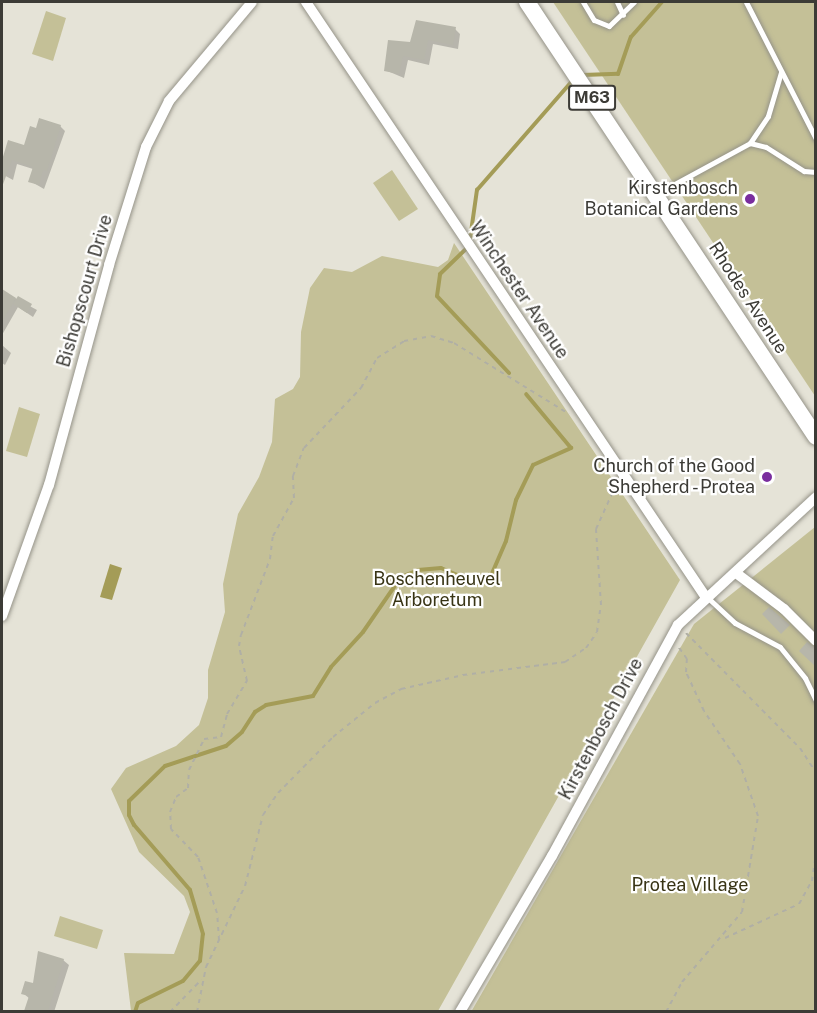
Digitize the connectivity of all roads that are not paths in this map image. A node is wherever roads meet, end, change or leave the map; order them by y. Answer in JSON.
{"nodes":[{"id":1,"x":252,"y":2,"type":"edge"},
{"id":2,"x":306,"y":2,"type":"edge"},
{"id":3,"x":528,"y":2,"type":"edge"},
{"id":4,"x":583,"y":2,"type":"edge"},
{"id":5,"x":616,"y":2,"type":"edge"},
{"id":6,"x":634,"y":2,"type":"edge"},
{"id":7,"x":746,"y":2,"type":"edge"},
{"id":8,"x":623,"y":15,"type":"junction"},
{"id":9,"x":781,"y":72,"type":"junction"},
{"id":10,"x":816,"y":140,"type":"edge"},
{"id":11,"x":750,"y":143,"type":"junction"},
{"id":12,"x":816,"y":172,"type":"edge"},
{"id":13,"x":657,"y":193,"type":"junction"},
{"id":14,"x":816,"y":437,"type":"edge"},
{"id":15,"x":816,"y":497,"type":"edge"},
{"id":16,"x":736,"y":573,"type":"junction"},
{"id":17,"x":705,"y":596,"type":"junction"},
{"id":18,"x":2,"y":616,"type":"edge"},
{"id":19,"x":816,"y":641,"type":"edge"},
{"id":20,"x":815,"y":694,"type":"edge"},
{"id":21,"x":816,"y":701,"type":"edge"},
{"id":22,"x":460,"y":1011,"type":"edge"}],
"edges":[{"from":1,"to":18,"type":"street","name":"Bishopscourt Drive"},
{"from":2,"to":17,"type":"street","name":"Winchester Avenue"},
{"from":3,"to":13,"type":"main road","name":"Rhodes Avenue","number":"M63"},
{"from":4,"to":8,"type":"lane"},
{"from":5,"to":8,"type":"lane"},
{"from":6,"to":8,"type":"lane"},
{"from":7,"to":9,"type":"lane"},
{"from":9,"to":10,"type":"lane"},
{"from":9,"to":11,"type":"lane"},
{"from":11,"to":12,"type":"lane"},
{"from":11,"to":13,"type":"lane"},
{"from":13,"to":14,"type":"main road","name":"Rhodes Avenue","number":"M63"},
{"from":15,"to":16,"type":"street","name":"Kirstenbosch Drive"},
{"from":16,"to":17,"type":"street","name":"Kirstenbosch Drive"},
{"from":16,"to":19,"type":"street"},
{"from":17,"to":20,"type":"lane"},
{"from":17,"to":22,"type":"street","name":"Kirstenbosch Drive"},
{"from":20,"to":21,"type":"lane"}]}
